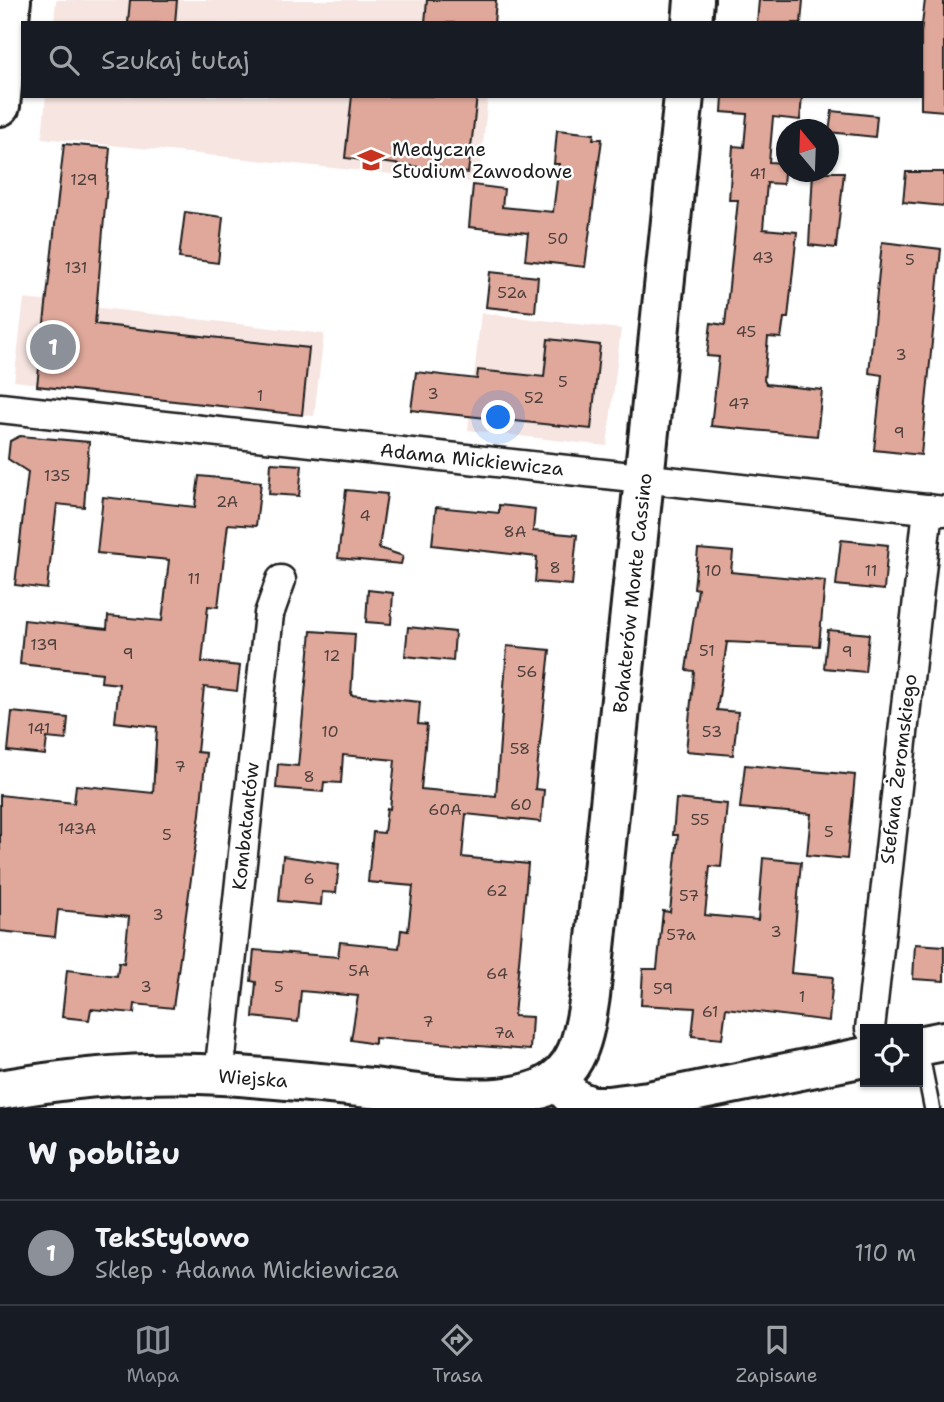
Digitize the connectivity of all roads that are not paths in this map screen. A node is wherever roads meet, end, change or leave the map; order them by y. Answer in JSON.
{"nodes":[{"id":1,"x":11,"y":0,"type":"edge"},
{"id":2,"x":694,"y":0,"type":"edge"},
{"id":3,"x":692,"y":21,"type":"edge"},
{"id":4,"x":3,"y":48,"type":"edge"},
{"id":5,"x":684,"y":98,"type":"edge"},
{"id":6,"x":0,"y":106,"type":"edge"},
{"id":7,"x":0,"y":408,"type":"edge"},
{"id":8,"x":643,"y":477,"type":"junction"},
{"id":9,"x":936,"y":510,"type":"edge"},
{"id":10,"x":281,"y":580,"type":"dead end"},
{"id":11,"x":871,"y":1024,"type":"edge"},
{"id":12,"x":927,"y":1045,"type":"edge"},
{"id":13,"x":860,"y":1058,"type":"edge"},
{"id":14,"x":219,"y":1075,"type":"junction"},
{"id":15,"x":556,"y":1080,"type":"junction"},
{"id":16,"x":0,"y":1090,"type":"edge"},
{"id":17,"x":706,"y":1099,"type":"edge"},
{"id":18,"x":932,"y":1108,"type":"edge"}],
"edges":[{"from":1,"to":4,"type":"street"},
{"from":2,"to":3,"type":"street"},
{"from":4,"to":6,"type":"street"},
{"from":5,"to":8,"type":"street","name":"Bohaterów Monte Cassino"},
{"from":7,"to":8,"type":"street","name":"Adama Mickiewicza"},
{"from":8,"to":9,"type":"street","name":"Adama Mickiewicza"},
{"from":8,"to":15,"type":"street","name":"Bohaterów Monte Cassino"},
{"from":9,"to":11,"type":"street","name":"Stefana Żeromskiego"},
{"from":10,"to":14,"type":"street","name":"Kombatantów"},
{"from":12,"to":18,"type":"lane"},
{"from":13,"to":17,"type":"street"},
{"from":14,"to":15,"type":"street","name":"Wiejska"},
{"from":14,"to":16,"type":"street","name":"Wiejska"},
{"from":15,"to":17,"type":"street"}]}
